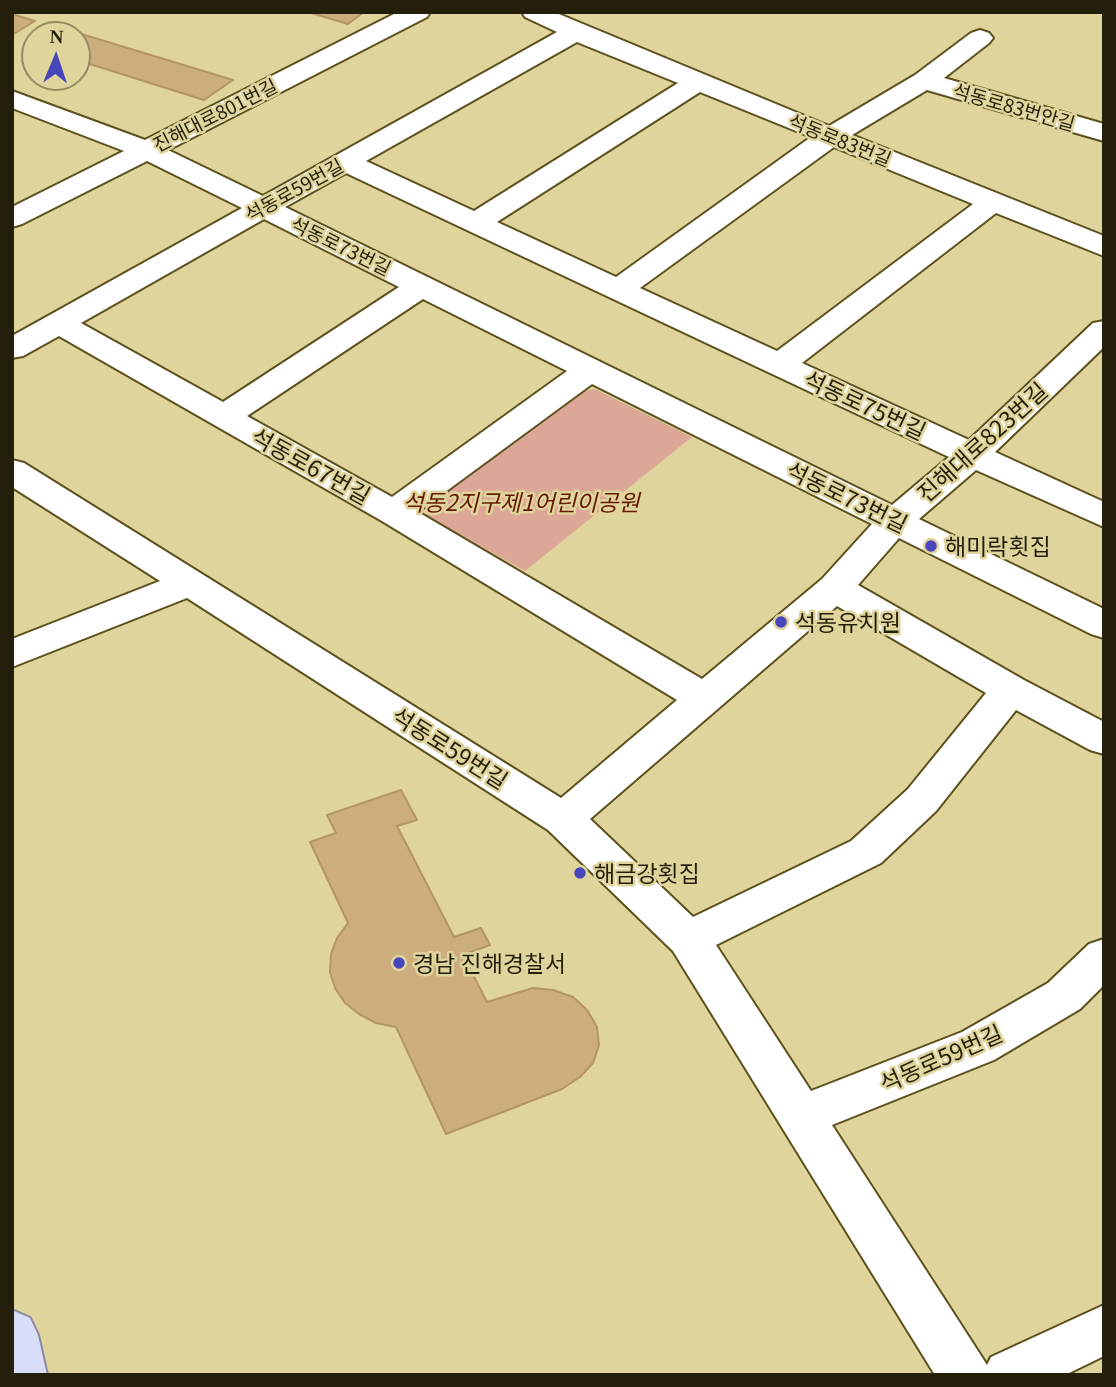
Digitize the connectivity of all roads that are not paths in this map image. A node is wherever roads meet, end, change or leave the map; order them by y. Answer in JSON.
{"nodes":[{"id":1,"x":418,"y":12,"type":"edge"},
{"id":2,"x":534,"y":12,"type":"edge"},
{"id":3,"x":576,"y":32,"type":"junction"},
{"id":4,"x":980,"y":37,"type":"dead end"},
{"id":5,"x":924,"y":81,"type":"junction"},
{"id":6,"x":698,"y":82,"type":"junction"},
{"id":7,"x":12,"y":99,"type":"edge"},
{"id":8,"x":1104,"y":133,"type":"edge"},
{"id":9,"x":831,"y":136,"type":"junction"},
{"id":10,"x":147,"y":150,"type":"junction"},
{"id":11,"x":345,"y":162,"type":"junction"},
{"id":12,"x":993,"y":202,"type":"junction"},
{"id":13,"x":263,"y":208,"type":"junction"},
{"id":14,"x":12,"y":218,"type":"edge"},
{"id":15,"x":476,"y":222,"type":"junction"},
{"id":16,"x":1104,"y":247,"type":"edge"},
{"id":17,"x":422,"y":286,"type":"junction"},
{"id":18,"x":619,"y":289,"type":"junction"},
{"id":19,"x":59,"y":323,"type":"junction"},
{"id":20,"x":1104,"y":330,"type":"edge"},
{"id":21,"x":14,"y":345,"type":"edge"},
{"id":22,"x":779,"y":365,"type":"junction"},
{"id":23,"x":1088,"y":366,"type":"edge"},
{"id":24,"x":590,"y":370,"type":"junction"},
{"id":25,"x":223,"y":417,"type":"junction"},
{"id":26,"x":972,"y":455,"type":"junction"},
{"id":27,"x":12,"y":471,"type":"edge"},
{"id":28,"x":394,"y":513,"type":"junction"},
{"id":29,"x":1104,"y":516,"type":"edge"},
{"id":30,"x":895,"y":521,"type":"junction"},
{"id":31,"x":190,"y":583,"type":"junction"},
{"id":32,"x":835,"y":588,"type":"junction"},
{"id":33,"x":1104,"y":625,"type":"edge"},
{"id":34,"x":12,"y":654,"type":"edge"},
{"id":35,"x":1010,"y":690,"type":"junction"},
{"id":36,"x":705,"y":699,"type":"junction"},
{"id":37,"x":1104,"y":740,"type":"edge"},
{"id":38,"x":563,"y":819,"type":"junction"},
{"id":39,"x":688,"y":939,"type":"junction"},
{"id":40,"x":1104,"y":957,"type":"edge"},
{"id":41,"x":801,"y":1116,"type":"junction"},
{"id":42,"x":1104,"y":1330,"type":"edge"},
{"id":43,"x":12,"y":1335,"type":"edge"},
{"id":44,"x":21,"y":1375,"type":"edge"},
{"id":45,"x":965,"y":1375,"type":"edge"},
{"id":46,"x":1009,"y":1375,"type":"edge"}],
"edges":[{"from":1,"to":10,"type":"street","name":"진해대로801번길"},
{"from":2,"to":3,"type":"street","name":"석동로83번길"},
{"from":3,"to":6,"type":"street","name":"석동로83번길"},
{"from":3,"to":11,"type":"street","name":"석동로59번길"},
{"from":4,"to":5,"type":"street","name":"석동로83번안길"},
{"from":5,"to":8,"type":"street","name":"석동로83번안길"},
{"from":5,"to":9,"type":"street","name":"석동로83번안길"},
{"from":6,"to":9,"type":"street","name":"석동로83번길"},
{"from":6,"to":15,"type":"street"},
{"from":7,"to":10,"type":"street","name":"석동로73번길"},
{"from":9,"to":12,"type":"street","name":"석동로83번길"},
{"from":9,"to":18,"type":"street"},
{"from":10,"to":13,"type":"street","name":"석동로73번길"},
{"from":10,"to":14,"type":"street","name":"진해대로801번길"},
{"from":11,"to":13,"type":"street","name":"석동로59번길"},
{"from":11,"to":15,"type":"street","name":"석동로75번길"},
{"from":12,"to":16,"type":"street","name":"석동로83번길"},
{"from":12,"to":22,"type":"street","name":"석동로75번길"},
{"from":13,"to":17,"type":"street","name":"석동로73번길"},
{"from":13,"to":19,"type":"street","name":"석동로59번길"},
{"from":15,"to":18,"type":"street","name":"석동로75번길"},
{"from":17,"to":24,"type":"street","name":"석동로73번길"},
{"from":17,"to":25,"type":"street","name":"석동로73번길"},
{"from":18,"to":22,"type":"street","name":"석동로75번길"},
{"from":19,"to":21,"type":"street","name":"석동로59번길"},
{"from":19,"to":25,"type":"street","name":"석동로67번길"},
{"from":20,"to":23,"type":"street","name":"진해대로823번길"},
{"from":22,"to":26,"type":"street","name":"석동로75번길"},
{"from":23,"to":26,"type":"street","name":"진해대로823번길"},
{"from":24,"to":28,"type":"street"},
{"from":24,"to":30,"type":"street","name":"석동로73번길"},
{"from":25,"to":28,"type":"street","name":"석동로67번길"},
{"from":26,"to":29,"type":"street","name":"석동로75번길"},
{"from":26,"to":30,"type":"street","name":"진해대로823번길"},
{"from":27,"to":31,"type":"street","name":"석동로59번길"},
{"from":28,"to":36,"type":"street","name":"석동로67번길"},
{"from":30,"to":32,"type":"street","name":"진해대로823번길"},
{"from":30,"to":33,"type":"street","name":"석동로73번길"},
{"from":31,"to":34,"type":"street"},
{"from":31,"to":38,"type":"street","name":"석동로59번길"},
{"from":32,"to":35,"type":"street"},
{"from":32,"to":36,"type":"street","name":"진해대로823번길"},
{"from":35,"to":37,"type":"street"},
{"from":35,"to":39,"type":"street"},
{"from":36,"to":38,"type":"street","name":"진해대로823번길"},
{"from":38,"to":39,"type":"street","name":"석동로59번길"},
{"from":39,"to":41,"type":"street","name":"석동로59번길"},
{"from":40,"to":41,"type":"street","name":"석동로59번길"},
{"from":41,"to":45,"type":"street","name":"석동로59번길"},
{"from":42,"to":46,"type":"street"},
{"from":43,"to":44,"type":"main road"}]}
